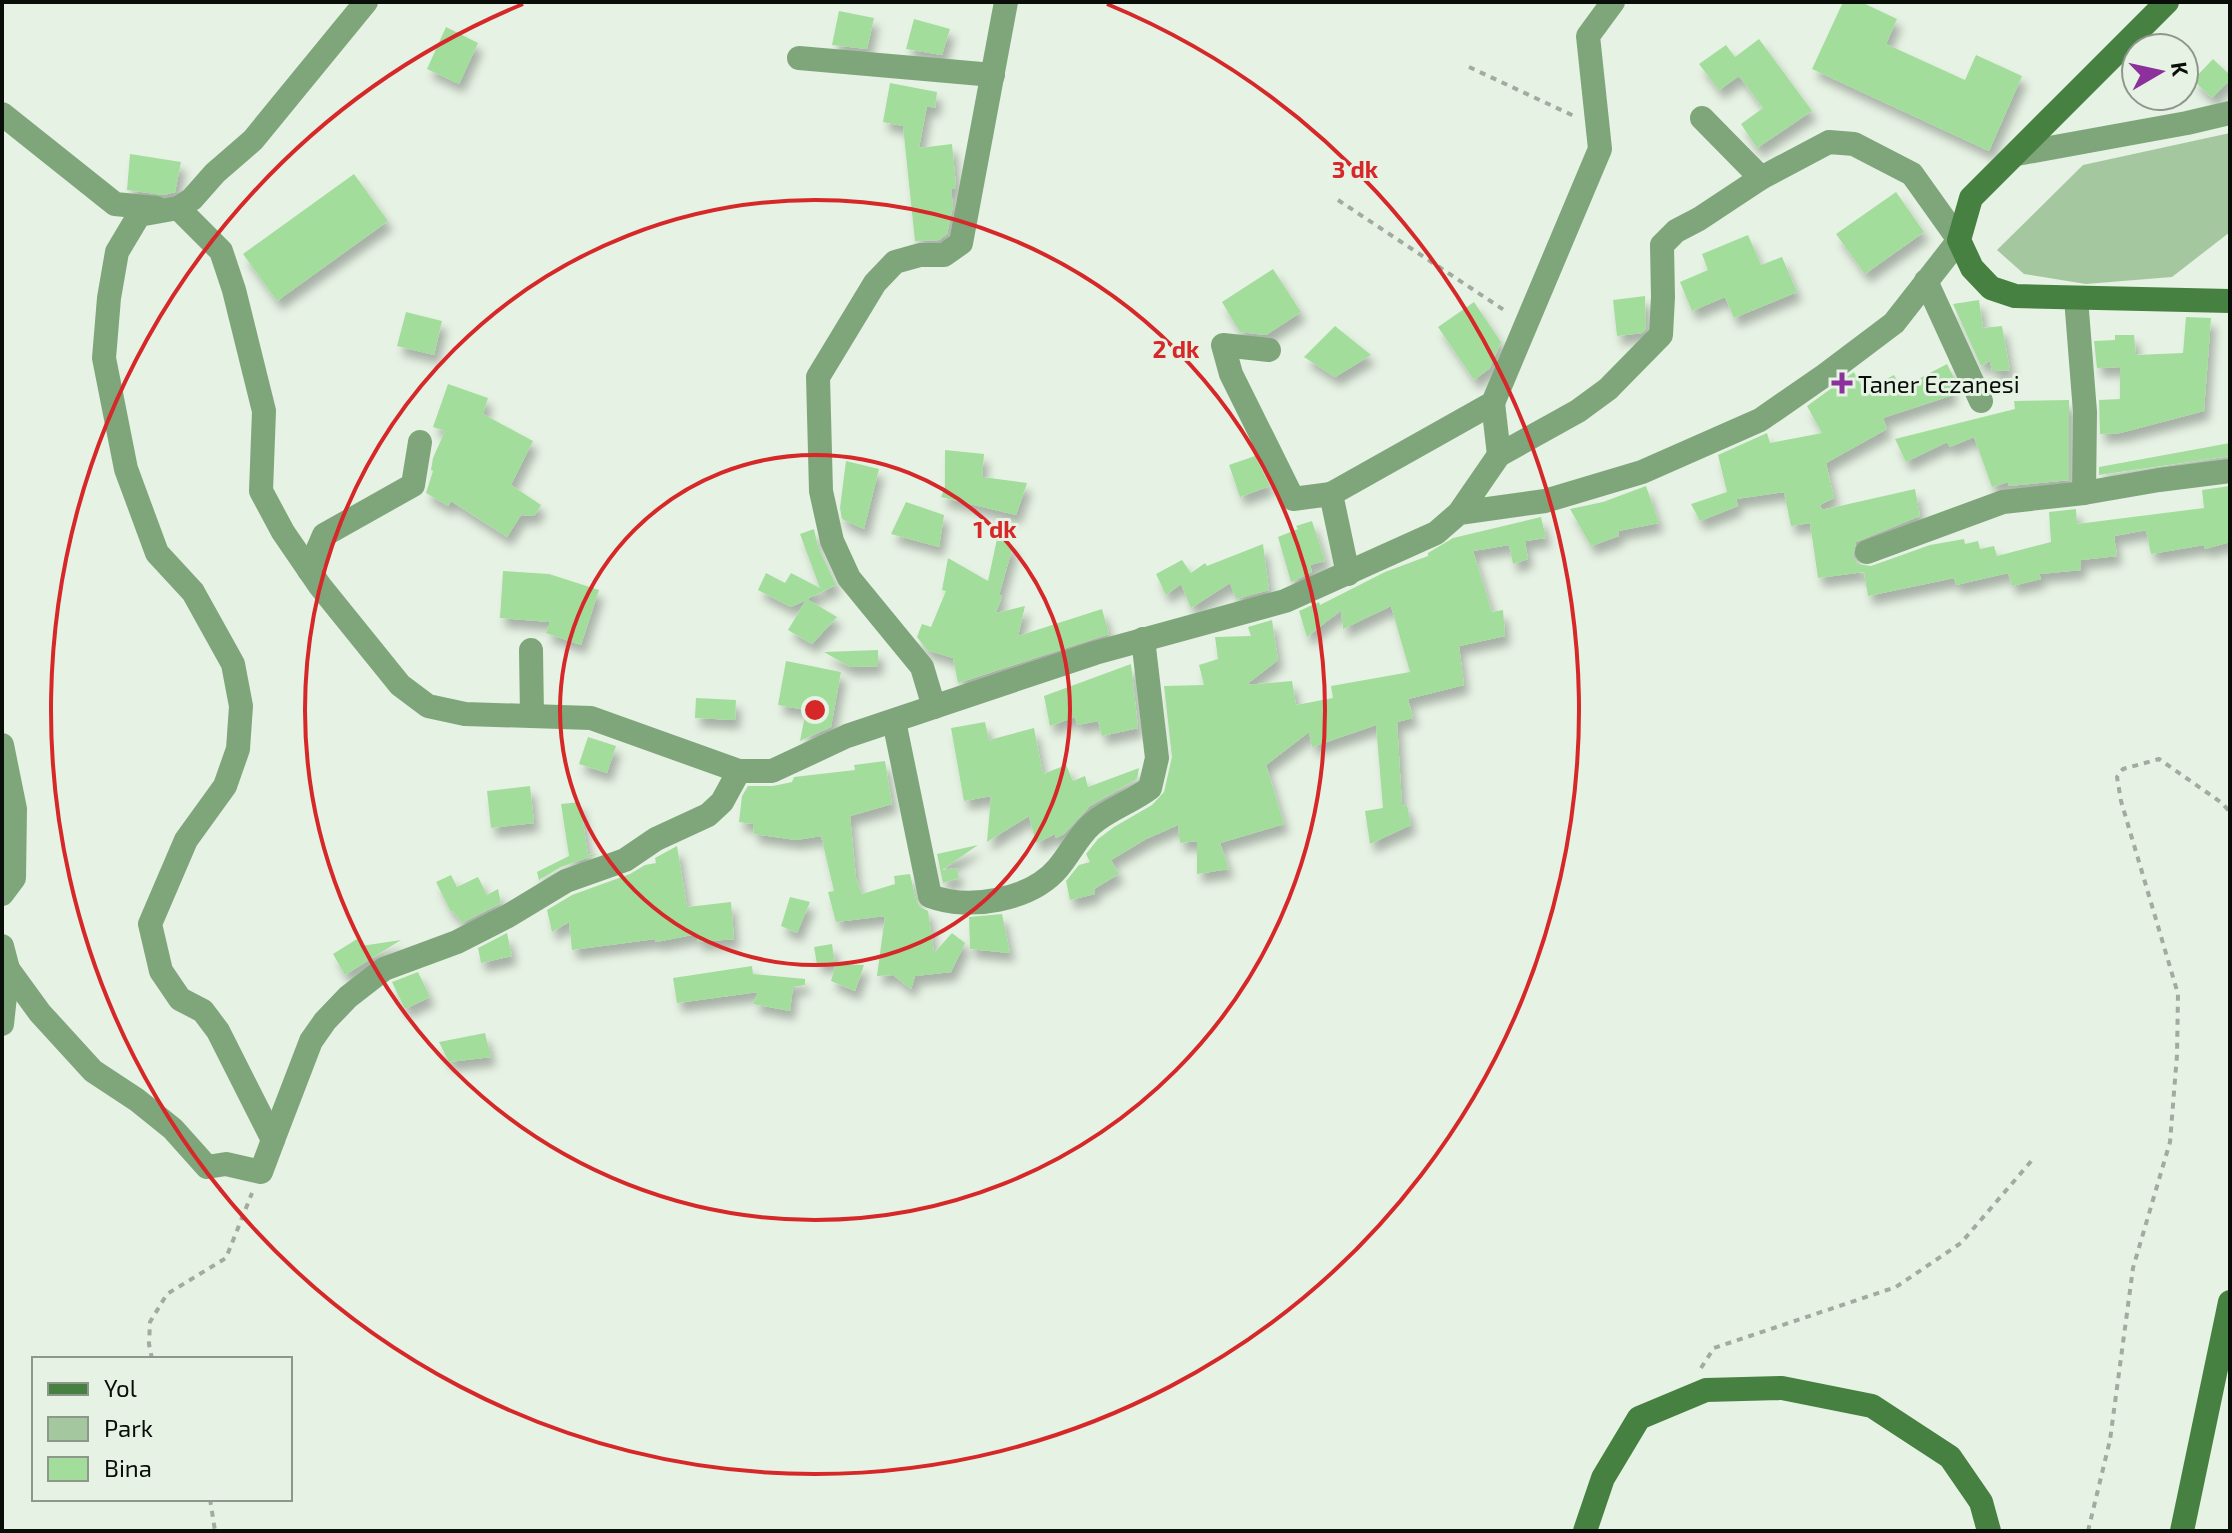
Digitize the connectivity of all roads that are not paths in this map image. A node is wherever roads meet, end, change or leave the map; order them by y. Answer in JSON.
{"nodes":[{"id":1,"x":366,"y":2,"type":"edge"},
{"id":2,"x":1006,"y":2,"type":"edge"},
{"id":3,"x":1613,"y":2,"type":"edge"},
{"id":4,"x":2167,"y":2,"type":"edge"},
{"id":5,"x":799,"y":58,"type":"dead end"},
{"id":6,"x":993,"y":75,"type":"junction"},
{"id":7,"x":2230,"y":113,"type":"edge"},
{"id":8,"x":2,"y":114,"type":"edge"},
{"id":9,"x":1702,"y":118,"type":"dead end"},
{"id":10,"x":2017,"y":154,"type":"junction"},
{"id":11,"x":1761,"y":178,"type":"junction"},
{"id":12,"x":171,"y":209,"type":"junction"},
{"id":13,"x":1959,"y":240,"type":"junction"},
{"id":14,"x":1926,"y":281,"type":"junction"},
{"id":15,"x":2076,"y":298,"type":"junction"},
{"id":16,"x":2230,"y":301,"type":"edge"},
{"id":17,"x":1269,"y":350,"type":"dead end"},
{"id":18,"x":1981,"y":401,"type":"dead end"},
{"id":19,"x":1493,"y":403,"type":"junction"},
{"id":20,"x":420,"y":442,"type":"dead end"},
{"id":21,"x":1499,"y":455,"type":"junction"},
{"id":22,"x":2230,"y":471,"type":"edge"},
{"id":23,"x":2084,"y":493,"type":"junction"},
{"id":24,"x":1331,"y":494,"type":"junction"},
{"id":25,"x":1459,"y":513,"type":"junction"},
{"id":26,"x":1867,"y":552,"type":"dead end"},
{"id":27,"x":309,"y":570,"type":"junction"},
{"id":28,"x":1348,"y":574,"type":"junction"},
{"id":29,"x":1143,"y":639,"type":"junction"},
{"id":30,"x":531,"y":650,"type":"dead end"},
{"id":31,"x":934,"y":707,"type":"junction"},
{"id":32,"x":532,"y":716,"type":"junction"},
{"id":33,"x":894,"y":721,"type":"junction"},
{"id":34,"x":2,"y":745,"type":"edge"},
{"id":35,"x":739,"y":771,"type":"junction"},
{"id":36,"x":2,"y":894,"type":"edge"},
{"id":37,"x":4,"y":961,"type":"edge"},
{"id":38,"x":2,"y":1024,"type":"edge"},
{"id":39,"x":273,"y":1140,"type":"junction"},
{"id":40,"x":2230,"y":1302,"type":"edge"},
{"id":41,"x":1585,"y":1531,"type":"edge"},
{"id":42,"x":1989,"y":1531,"type":"edge"},
{"id":43,"x":2182,"y":1531,"type":"edge"}],
"edges":[{"from":1,"to":12,"type":"street"},
{"from":2,"to":6,"type":"street"},
{"from":3,"to":19,"type":"street"},
{"from":4,"to":10,"type":"street"},
{"from":5,"to":6,"type":"street"},
{"from":6,"to":31,"type":"street"},
{"from":7,"to":10,"type":"street"},
{"from":8,"to":12,"type":"street"},
{"from":9,"to":11,"type":"street"},
{"from":10,"to":13,"type":"street"},
{"from":11,"to":13,"type":"street"},
{"from":11,"to":21,"type":"street"},
{"from":12,"to":27,"type":"street"},
{"from":12,"to":39,"type":"street"},
{"from":13,"to":14,"type":"street"},
{"from":13,"to":15,"type":"street"},
{"from":14,"to":18,"type":"street"},
{"from":14,"to":25,"type":"street"},
{"from":15,"to":16,"type":"street"},
{"from":15,"to":23,"type":"street"},
{"from":17,"to":24,"type":"street"},
{"from":19,"to":21,"type":"street"},
{"from":19,"to":24,"type":"street"},
{"from":20,"to":27,"type":"street"},
{"from":21,"to":25,"type":"street"},
{"from":22,"to":23,"type":"street"},
{"from":23,"to":26,"type":"street"},
{"from":24,"to":28,"type":"street"},
{"from":25,"to":28,"type":"street"},
{"from":27,"to":32,"type":"street"},
{"from":28,"to":29,"type":"street"},
{"from":29,"to":31,"type":"street"},
{"from":29,"to":33,"type":"street"},
{"from":30,"to":32,"type":"street"},
{"from":31,"to":33,"type":"street"},
{"from":32,"to":35,"type":"street"},
{"from":33,"to":35,"type":"street"},
{"from":34,"to":36,"type":"street"},
{"from":35,"to":39,"type":"street"},
{"from":37,"to":38,"type":"street"},
{"from":37,"to":39,"type":"street"},
{"from":40,"to":43,"type":"street"},
{"from":41,"to":42,"type":"street"}]}
